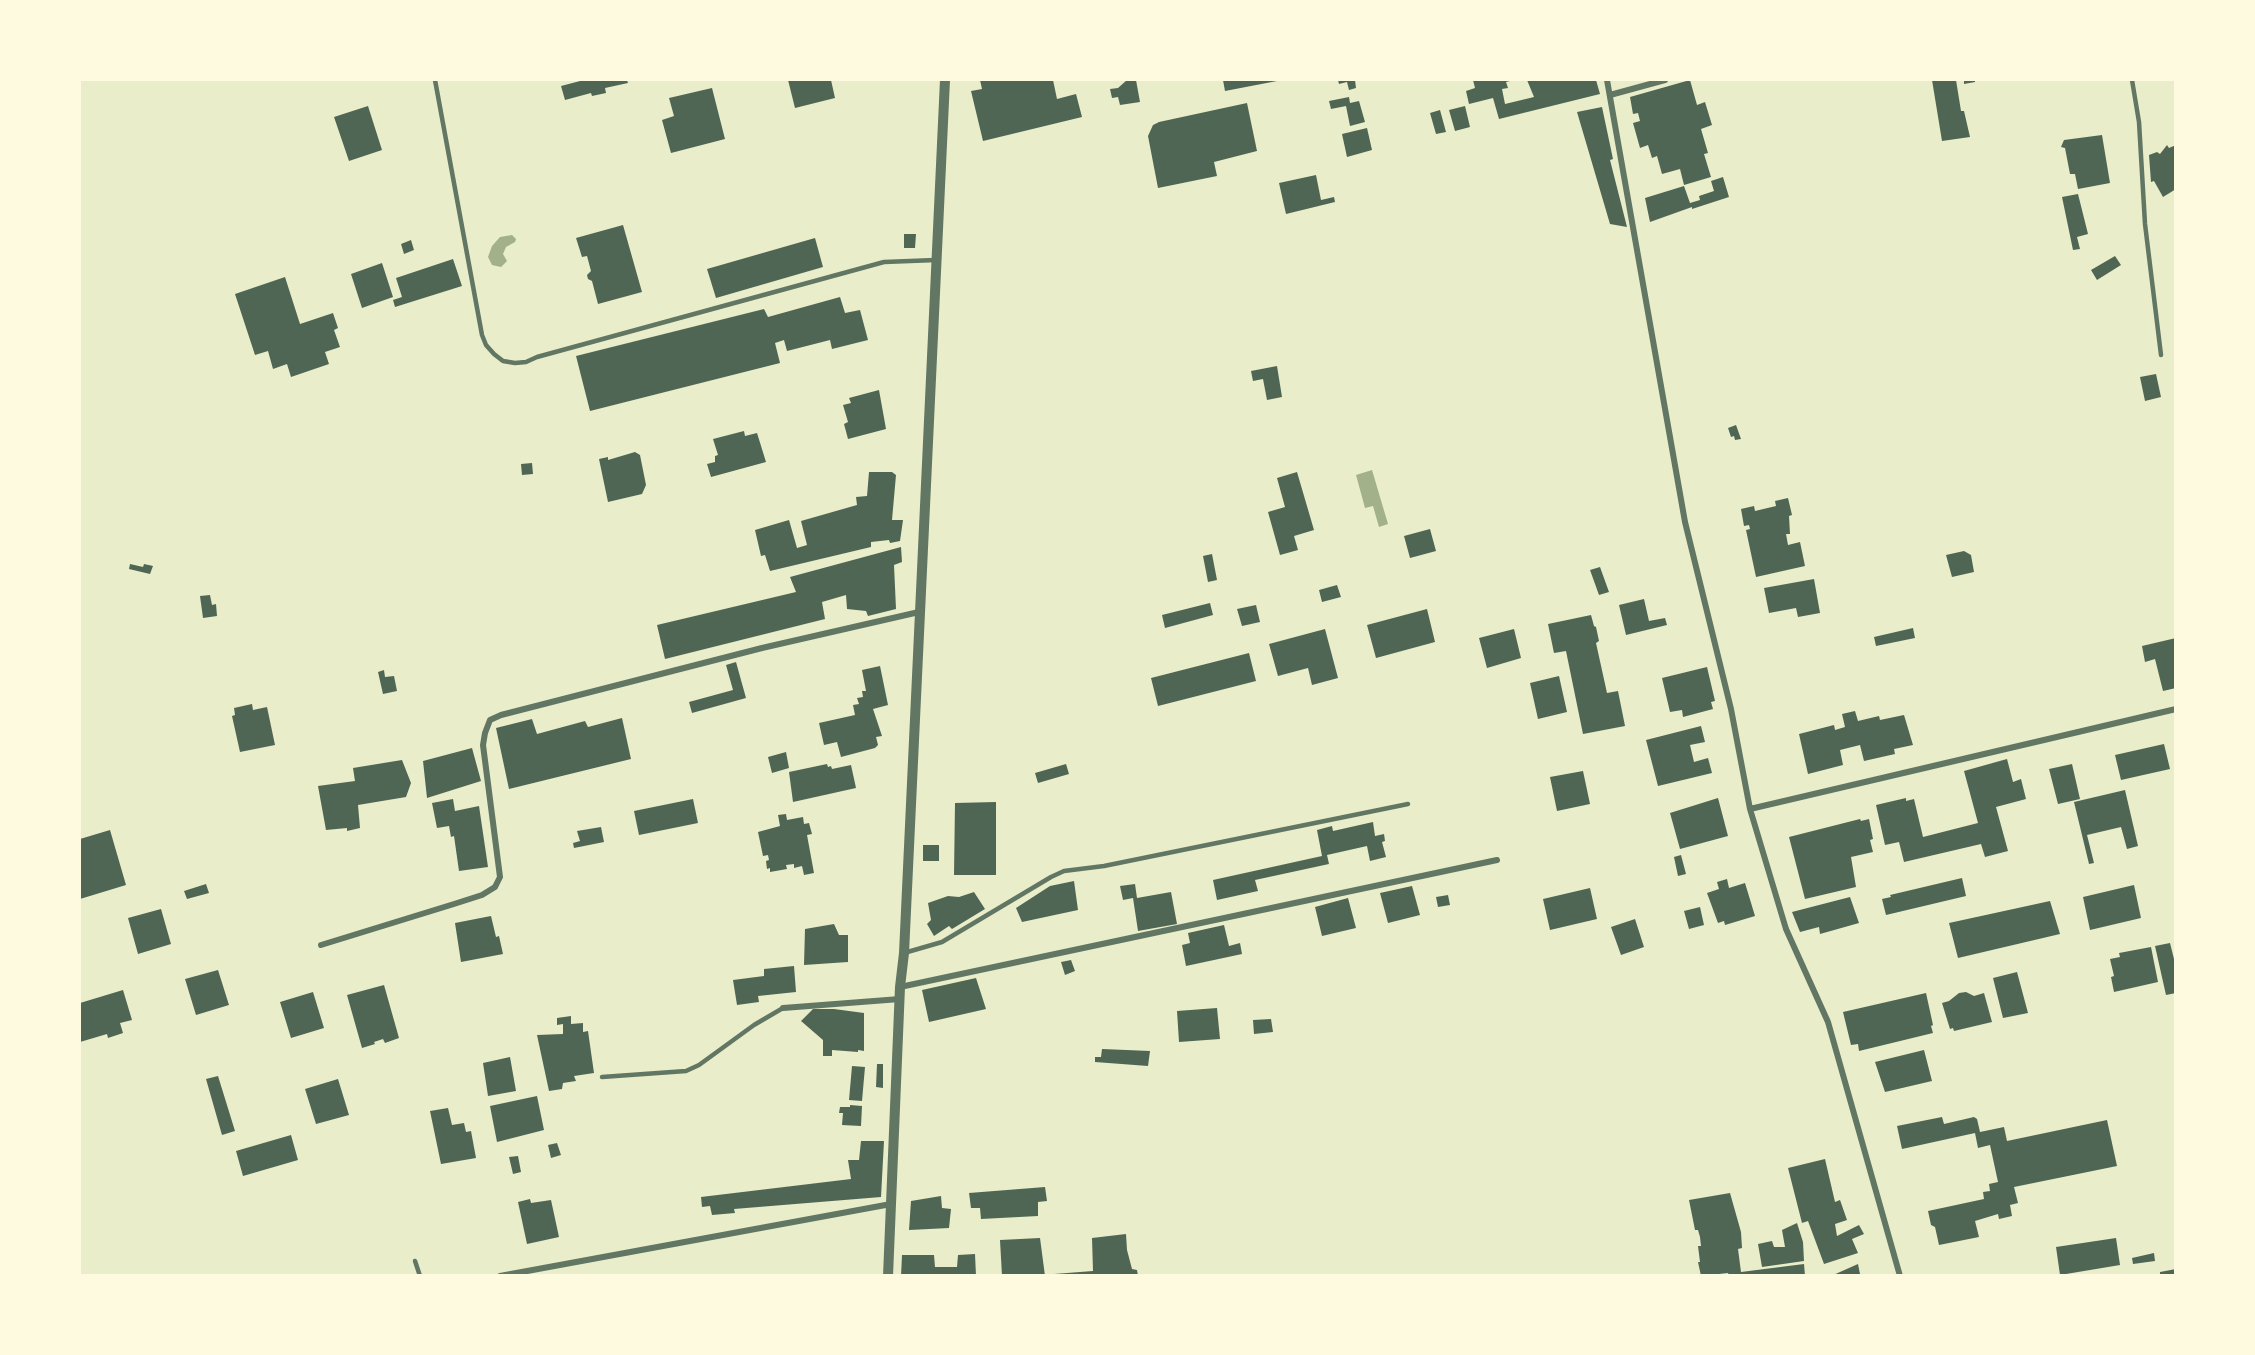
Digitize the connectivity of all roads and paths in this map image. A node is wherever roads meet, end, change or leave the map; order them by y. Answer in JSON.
{"nodes":[{"id":1,"x":435,"y":80,"type":"edge"},
{"id":2,"x":945,"y":80,"type":"edge"},
{"id":3,"x":1607,"y":80,"type":"edge"},
{"id":4,"x":1665,"y":80,"type":"edge"},
{"id":5,"x":2132,"y":80,"type":"edge"},
{"id":6,"x":1610,"y":95,"type":"junction"},
{"id":7,"x":937,"y":260,"type":"junction"},
{"id":8,"x":2161,"y":355,"type":"dead end"},
{"id":9,"x":919,"y":612,"type":"junction"},
{"id":10,"x":2175,"y":709,"type":"edge"},
{"id":11,"x":1408,"y":804,"type":"dead end"},
{"id":12,"x":1749,"y":809,"type":"junction"},
{"id":13,"x":1497,"y":860,"type":"dead end"},
{"id":14,"x":321,"y":945,"type":"dead end"},
{"id":15,"x":904,"y":953,"type":"junction"},
{"id":16,"x":900,"y":987,"type":"junction"},
{"id":17,"x":900,"y":999,"type":"junction"},
{"id":18,"x":783,"y":1008,"type":"joint"},
{"id":19,"x":602,"y":1077,"type":"dead end"},
{"id":20,"x":891,"y":1204,"type":"junction"},
{"id":21,"x":415,"y":1261,"type":"dead end"},
{"id":22,"x":420,"y":1275,"type":"edge"},
{"id":23,"x":500,"y":1275,"type":"edge"},
{"id":24,"x":888,"y":1275,"type":"edge"},
{"id":25,"x":1900,"y":1275,"type":"edge"}],
"edges":[{"from":1,"to":7,"type":"lane"},
{"from":2,"to":7,"type":"street"},
{"from":3,"to":6,"type":"street"},
{"from":4,"to":6,"type":"street"},
{"from":5,"to":8,"type":"lane"},
{"from":6,"to":12,"type":"street"},
{"from":7,"to":9,"type":"street"},
{"from":9,"to":14,"type":"street"},
{"from":9,"to":15,"type":"street"},
{"from":10,"to":12,"type":"street"},
{"from":11,"to":15,"type":"lane"},
{"from":12,"to":25,"type":"street"},
{"from":13,"to":16,"type":"street"},
{"from":15,"to":16,"type":"street"},
{"from":16,"to":17,"type":"street"},
{"from":17,"to":18,"type":"street"},
{"from":17,"to":20,"type":"street"},
{"from":18,"to":19,"type":"lane"},
{"from":20,"to":23,"type":"street"},
{"from":20,"to":24,"type":"street"},
{"from":21,"to":22,"type":"lane"}]}
